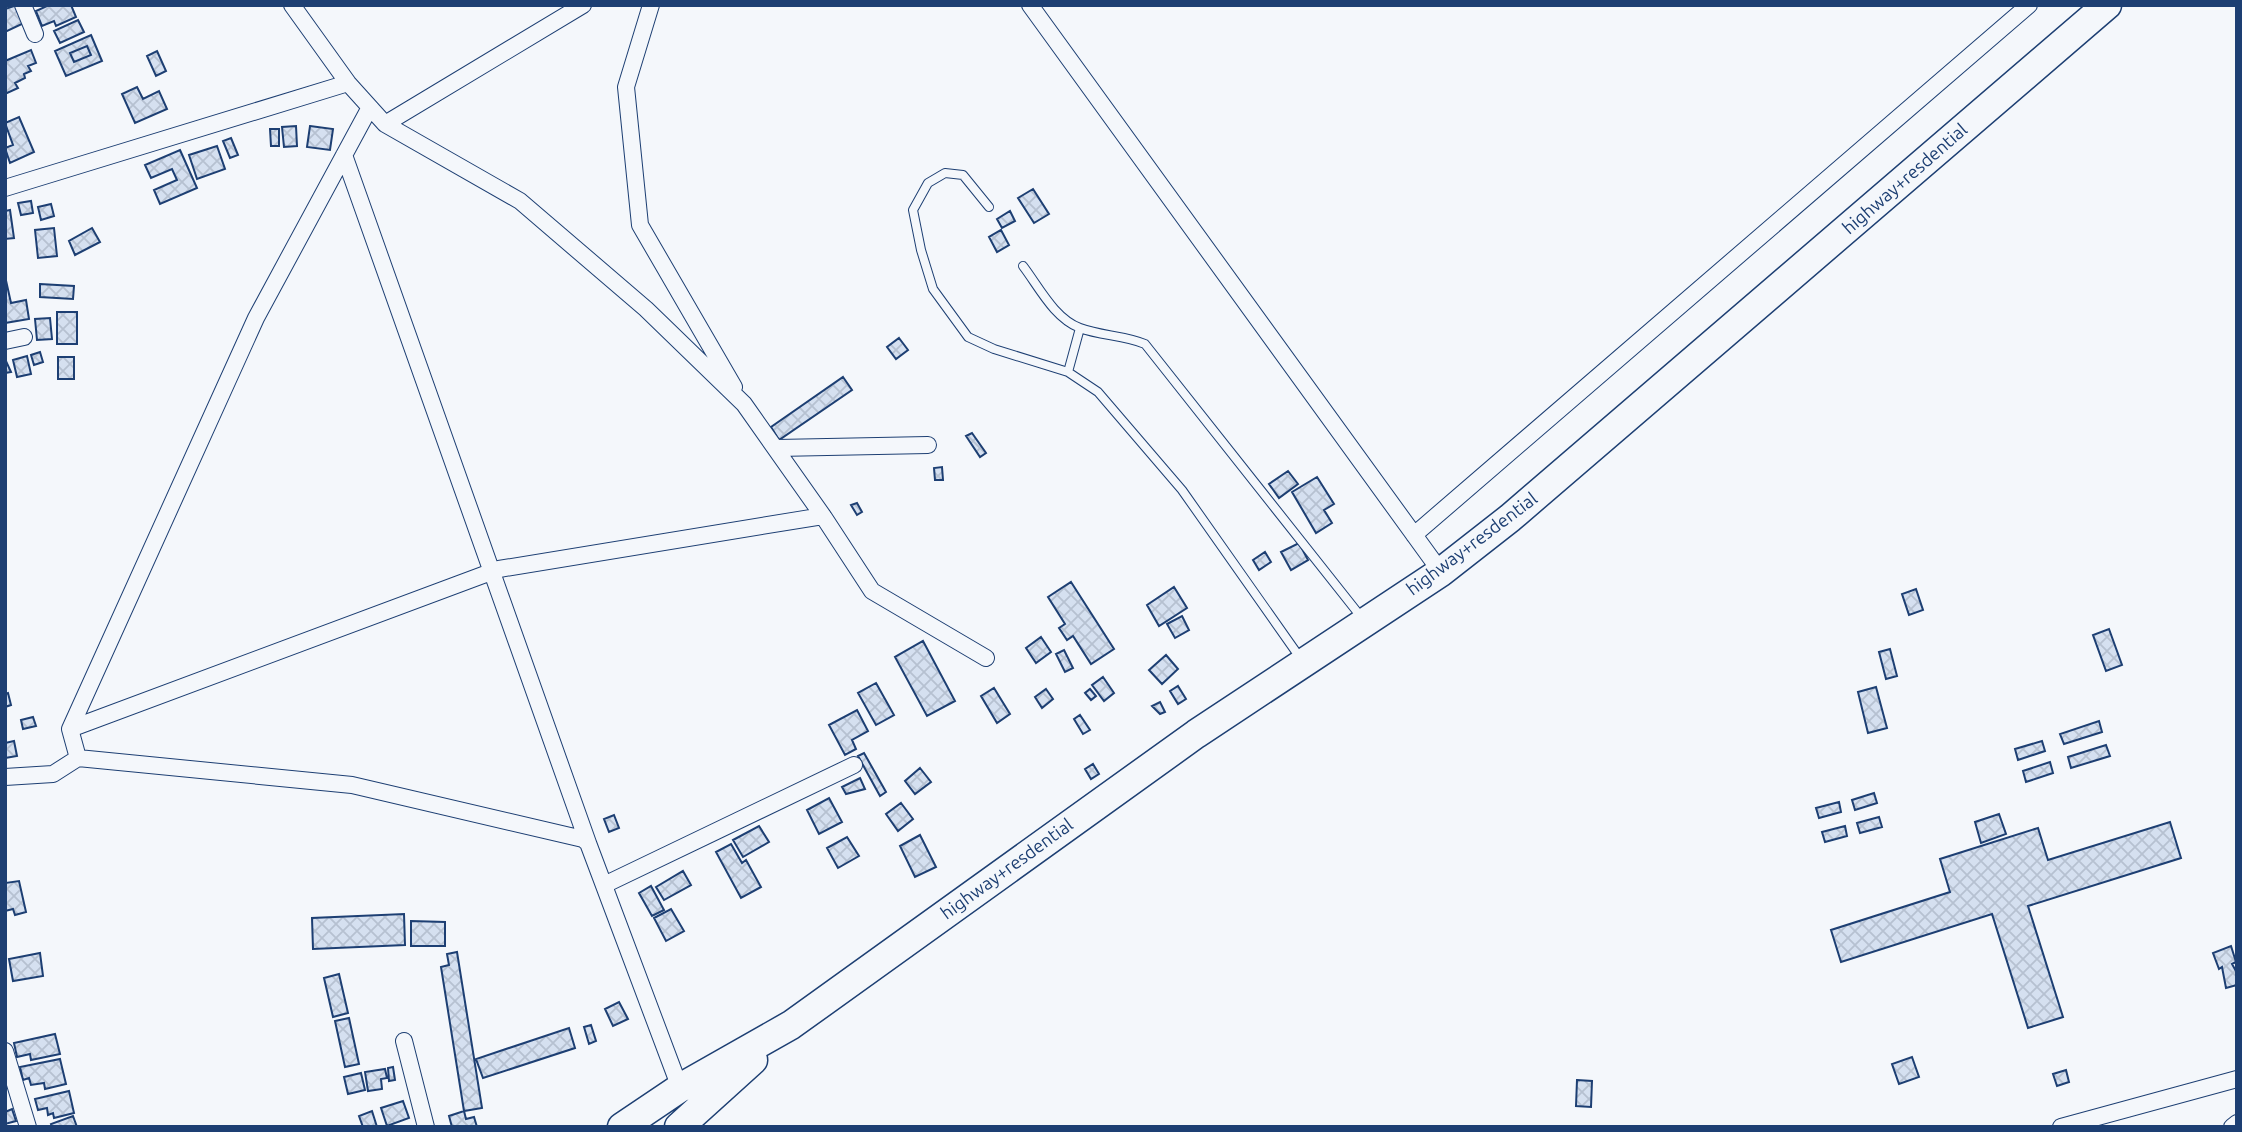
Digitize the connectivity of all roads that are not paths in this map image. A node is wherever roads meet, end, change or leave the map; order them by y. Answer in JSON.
{"nodes":[{"id":1,"x":23,"y":5,"type":"edge"},
{"id":2,"x":292,"y":5,"type":"edge"},
{"id":3,"x":583,"y":5,"type":"edge"},
{"id":4,"x":651,"y":5,"type":"edge"},
{"id":5,"x":1030,"y":5,"type":"edge"},
{"id":6,"x":2029,"y":5,"type":"edge"},
{"id":7,"x":2107,"y":5,"type":"edge"},
{"id":8,"x":35,"y":34,"type":"dead end"},
{"id":9,"x":348,"y":83,"type":"junction"},
{"id":10,"x":369,"y":109,"type":"junction"},
{"id":11,"x":385,"y":124,"type":"junction"},
{"id":12,"x":344,"y":155,"type":"junction"},
{"id":13,"x":5,"y":188,"type":"edge"},
{"id":14,"x":989,"y":207,"type":"dead end"},
{"id":15,"x":1023,"y":266,"type":"dead end"},
{"id":16,"x":1080,"y":328,"type":"junction"},
{"id":17,"x":24,"y":337,"type":"dead end"},
{"id":18,"x":5,"y":341,"type":"edge"},
{"id":19,"x":1068,"y":372,"type":"junction"},
{"id":20,"x":744,"y":404,"type":"junction"},
{"id":21,"x":928,"y":445,"type":"dead end"},
{"id":22,"x":777,"y":448,"type":"junction"},
{"id":23,"x":823,"y":516,"type":"junction"},
{"id":24,"x":1414,"y":535,"type":"junction"},
{"id":25,"x":492,"y":571,"type":"junction"},
{"id":26,"x":1441,"y":572,"type":"junction"},
{"id":27,"x":1366,"y":623,"type":"junction"},
{"id":28,"x":985,"y":658,"type":"dead end"},
{"id":29,"x":1303,"y":662,"type":"junction"},
{"id":30,"x":69,"y":729,"type":"junction"},
{"id":31,"x":78,"y":758,"type":"junction"},
{"id":32,"x":854,"y":765,"type":"dead end"},
{"id":33,"x":5,"y":777,"type":"edge"},
{"id":34,"x":588,"y":843,"type":"junction"},
{"id":35,"x":604,"y":885,"type":"junction"},
{"id":36,"x":791,"y":1025,"type":"junction"},
{"id":37,"x":404,"y":1041,"type":"dead end"},
{"id":38,"x":5,"y":1051,"type":"edge"},
{"id":39,"x":2237,"y":1079,"type":"edge"},
{"id":40,"x":680,"y":1088,"type":"junction"},
{"id":41,"x":2237,"y":1123,"type":"edge"},
{"id":42,"x":28,"y":1127,"type":"edge"},
{"id":43,"x":426,"y":1127,"type":"edge"},
{"id":44,"x":622,"y":1127,"type":"edge"},
{"id":45,"x":679,"y":1127,"type":"edge"},
{"id":46,"x":2061,"y":1127,"type":"edge"},
{"id":47,"x":2232,"y":1127,"type":"edge"}],
"edges":[{"from":1,"to":8,"type":"street"},
{"from":2,"to":9,"type":"street"},
{"from":3,"to":11,"type":"street"},
{"from":4,"to":20,"type":"street"},
{"from":5,"to":24,"type":"street"},
{"from":6,"to":24,"type":"street"},
{"from":7,"to":26,"type":"highway","name":"highway+resdential"},
{"from":9,"to":10,"type":"street"},
{"from":9,"to":13,"type":"street"},
{"from":10,"to":11,"type":"street"},
{"from":10,"to":12,"type":"street"},
{"from":11,"to":20,"type":"street"},
{"from":12,"to":25,"type":"street"},
{"from":12,"to":30,"type":"street"},
{"from":14,"to":19,"type":"lane"},
{"from":15,"to":16,"type":"lane"},
{"from":16,"to":19,"type":"lane"},
{"from":16,"to":27,"type":"lane"},
{"from":17,"to":18,"type":"street"},
{"from":19,"to":29,"type":"lane"},
{"from":20,"to":22,"type":"street"},
{"from":21,"to":22,"type":"street"},
{"from":22,"to":23,"type":"street"},
{"from":23,"to":25,"type":"street"},
{"from":23,"to":28,"type":"street"},
{"from":24,"to":26,"type":"street"},
{"from":25,"to":30,"type":"street"},
{"from":25,"to":34,"type":"street"},
{"from":26,"to":27,"type":"highway","name":"highway+resdential"},
{"from":27,"to":29,"type":"highway","name":"highway+resdential"},
{"from":29,"to":36,"type":"highway","name":"highway+resdential"},
{"from":30,"to":31,"type":"street"},
{"from":31,"to":33,"type":"street"},
{"from":31,"to":34,"type":"street"},
{"from":32,"to":35,"type":"street"},
{"from":34,"to":35,"type":"street"},
{"from":35,"to":40,"type":"street"},
{"from":36,"to":40,"type":"highway"},
{"from":36,"to":45,"type":"highway"},
{"from":37,"to":43,"type":"street"},
{"from":38,"to":42,"type":"street"},
{"from":39,"to":46,"type":"street"},
{"from":40,"to":44,"type":"highway"},
{"from":41,"to":47,"type":"street"}]}
